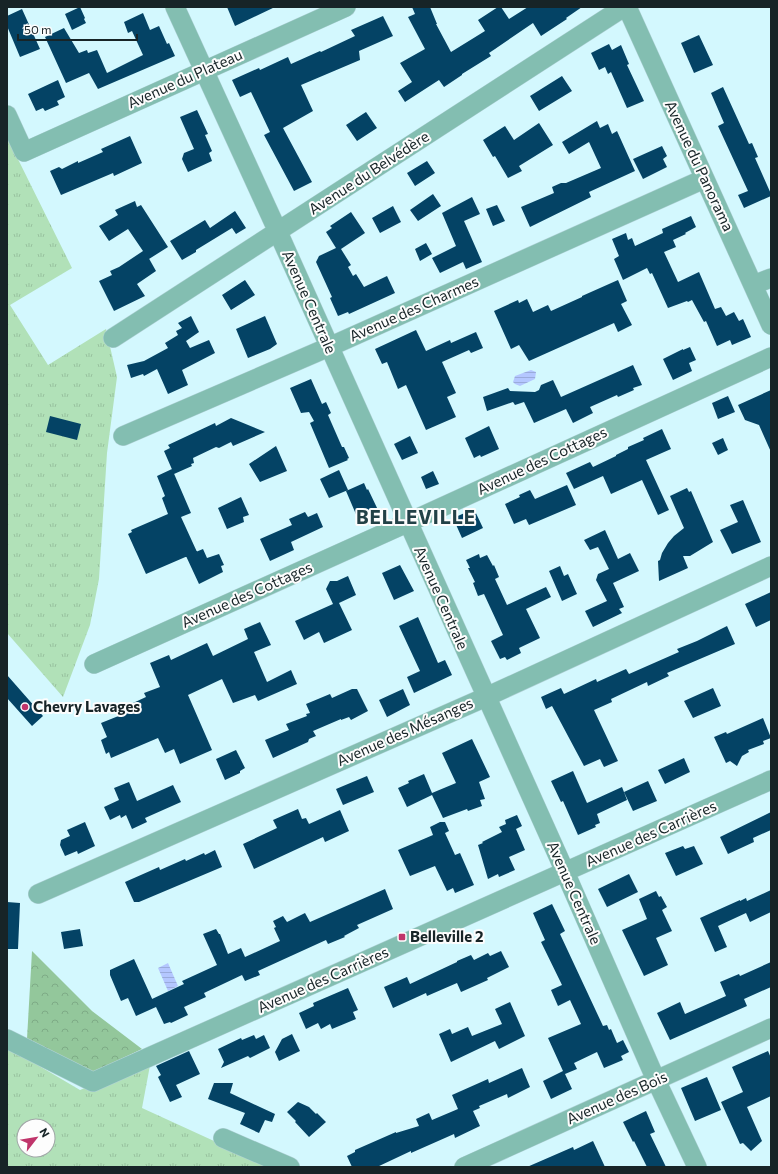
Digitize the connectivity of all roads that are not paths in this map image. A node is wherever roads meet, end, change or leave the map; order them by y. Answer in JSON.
{"nodes":[{"id":1,"x":174,"y":7,"type":"edge"},
{"id":2,"x":346,"y":7,"type":"edge"},
{"id":3,"x":625,"y":7,"type":"edge"},
{"id":4,"x":203,"y":71,"type":"junction"},
{"id":5,"x":7,"y":115,"type":"edge"},
{"id":6,"x":704,"y":179,"type":"junction"},
{"id":7,"x":278,"y":232,"type":"junction"},
{"id":8,"x":771,"y":278,"type":"edge"},
{"id":9,"x":754,"y":286,"type":"junction"},
{"id":10,"x":771,"y":325,"type":"edge"},
{"id":11,"x":113,"y":338,"type":"dead end"},
{"id":12,"x":329,"y":347,"type":"junction"},
{"id":13,"x":771,"y":357,"type":"edge"},
{"id":14,"x":123,"y":436,"type":"dead end"},
{"id":15,"x":407,"y":523,"type":"junction"},
{"id":16,"x":771,"y":566,"type":"edge"},
{"id":17,"x":94,"y":664,"type":"dead end"},
{"id":18,"x":486,"y":696,"type":"junction"},
{"id":19,"x":771,"y":780,"type":"edge"},
{"id":20,"x":565,"y":872,"type":"junction"},
{"id":21,"x":38,"y":894,"type":"dead end"},
{"id":22,"x":771,"y":1028,"type":"edge"},
{"id":23,"x":7,"y":1039,"type":"edge"},
{"id":24,"x":656,"y":1080,"type":"junction"},
{"id":25,"x":223,"y":1138,"type":"dead end"},
{"id":26,"x":290,"y":1167,"type":"edge"},
{"id":27,"x":464,"y":1167,"type":"edge"},
{"id":28,"x":697,"y":1167,"type":"edge"}],
"edges":[{"from":1,"to":4,"type":"street","name":"Avenue Centrale"},
{"from":2,"to":4,"type":"street","name":"Avenue du Plateau"},
{"from":3,"to":6,"type":"street","name":"Avenue du Panorama"},
{"from":3,"to":7,"type":"street","name":"Avenue du Belvédère"},
{"from":4,"to":5,"type":"street","name":"Avenue du Plateau"},
{"from":4,"to":7,"type":"street","name":"Avenue Centrale"},
{"from":6,"to":9,"type":"street","name":"Avenue du Panorama"},
{"from":6,"to":12,"type":"street","name":"Avenue des Charmes"},
{"from":7,"to":11,"type":"street","name":"Avenue du Belvédère"},
{"from":7,"to":12,"type":"street","name":"Avenue Centrale"},
{"from":8,"to":9,"type":"street"},
{"from":9,"to":10,"type":"street","name":"Avenue du Panorama"},
{"from":12,"to":14,"type":"street","name":"Avenue des Charmes"},
{"from":12,"to":15,"type":"street","name":"Avenue Centrale"},
{"from":13,"to":15,"type":"street","name":"Avenue des Cottages"},
{"from":15,"to":17,"type":"street","name":"Avenue des Cottages"},
{"from":15,"to":18,"type":"street","name":"Avenue Centrale"},
{"from":16,"to":18,"type":"street","name":"Avenue des Mésanges"},
{"from":18,"to":20,"type":"street","name":"Avenue Centrale"},
{"from":18,"to":21,"type":"street","name":"Avenue des Mésanges"},
{"from":19,"to":20,"type":"street","name":"Avenue des Carrières"},
{"from":20,"to":23,"type":"street","name":"Avenue des Carrières"},
{"from":20,"to":24,"type":"street","name":"Avenue Centrale"},
{"from":22,"to":24,"type":"street","name":"Avenue des Bois"},
{"from":24,"to":27,"type":"street","name":"Avenue des Bois"},
{"from":24,"to":28,"type":"street","name":"Avenue Centrale"},
{"from":25,"to":26,"type":"street"}]}
